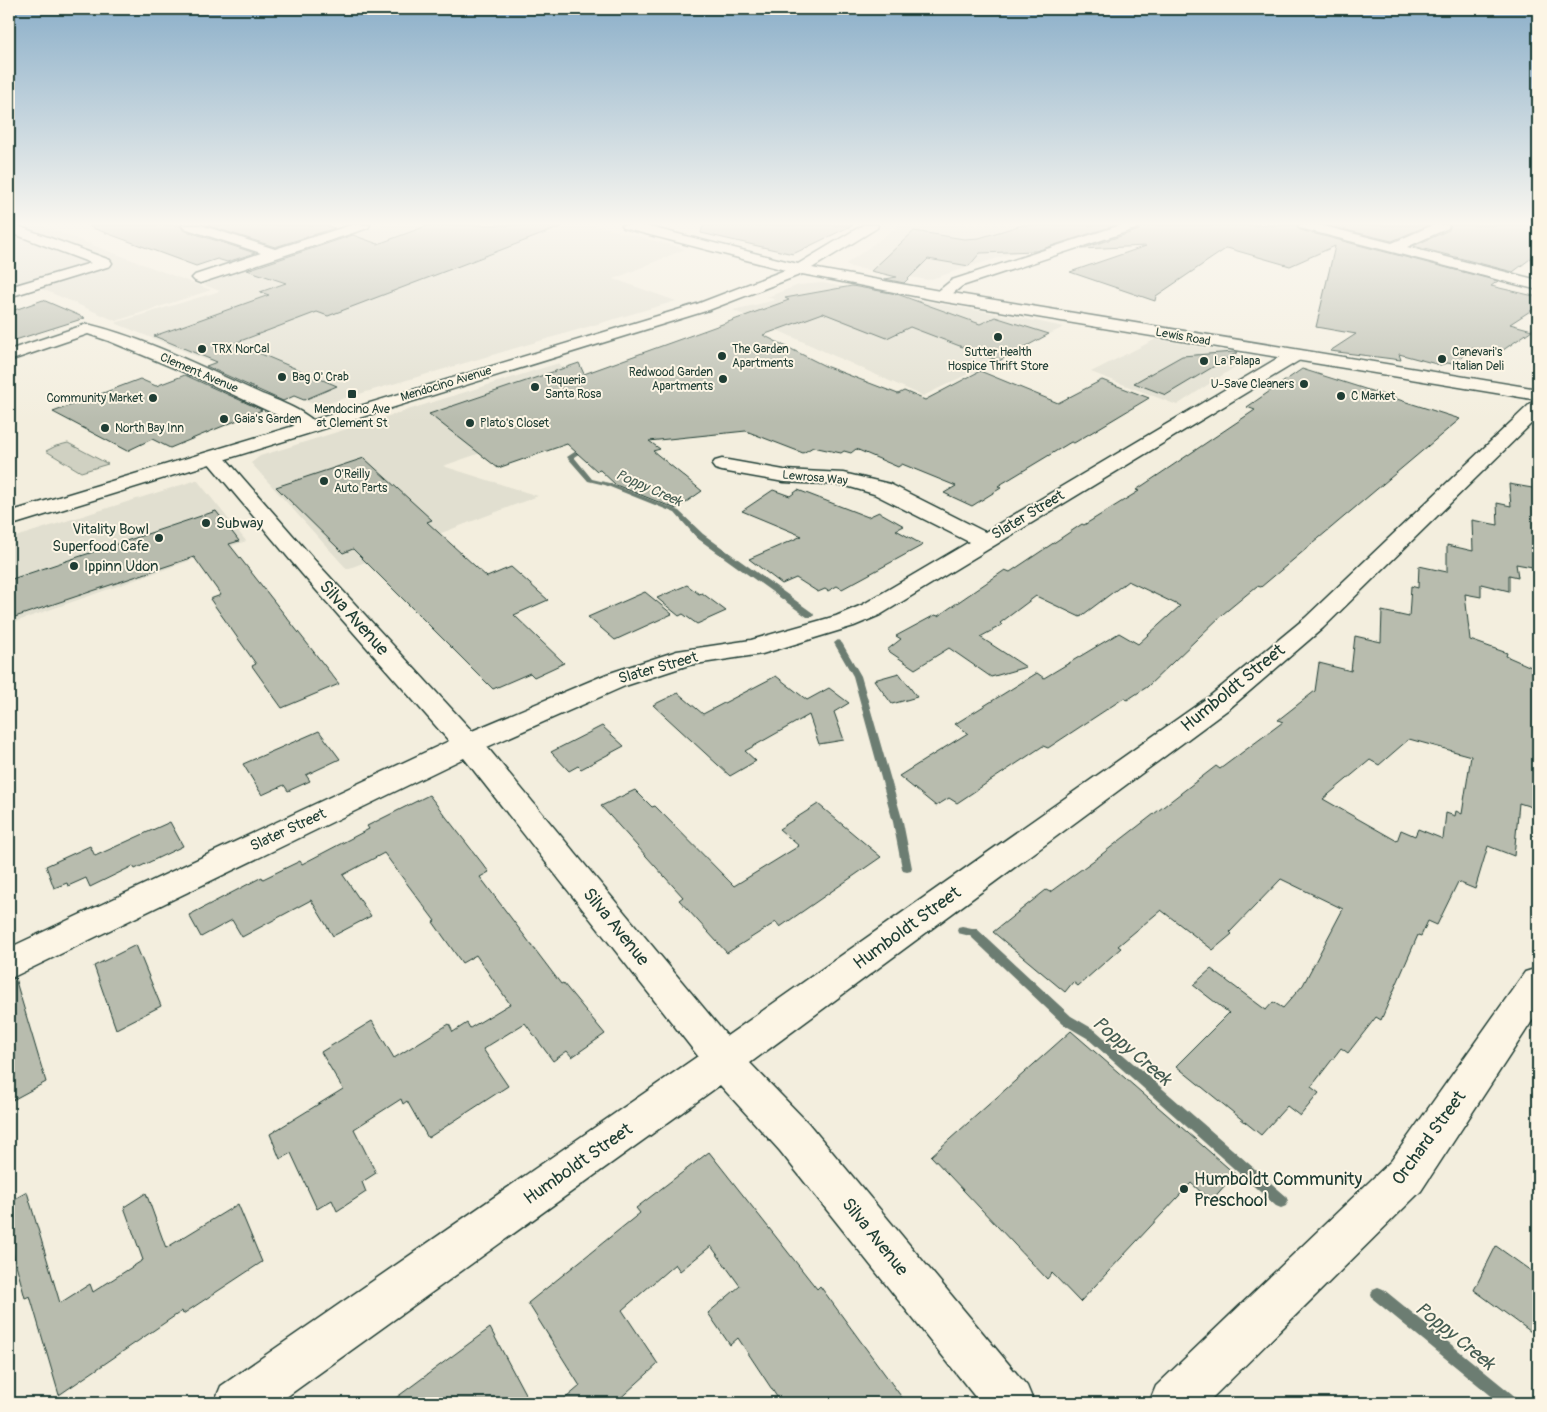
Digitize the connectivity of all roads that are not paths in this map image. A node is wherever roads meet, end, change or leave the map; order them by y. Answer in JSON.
{"nodes":[{"id":1,"x":744,"y":291,"type":"edge"},
{"id":2,"x":912,"y":291,"type":"edge"},
{"id":3,"x":946,"y":291,"type":"edge"},
{"id":4,"x":940,"y":296,"type":"junction"},
{"id":5,"x":9,"y":356,"type":"edge"},
{"id":6,"x":1294,"y":356,"type":"junction"},
{"id":7,"x":1538,"y":395,"type":"edge"},
{"id":8,"x":1538,"y":407,"type":"edge"},
{"id":9,"x":308,"y":426,"type":"junction"},
{"id":10,"x":214,"y":457,"type":"junction"},
{"id":11,"x":722,"y":465,"type":"dead end"},
{"id":12,"x":9,"y":518,"type":"edge"},
{"id":13,"x":985,"y":541,"type":"junction"},
{"id":14,"x":468,"y":744,"type":"junction"},
{"id":15,"x":9,"y":964,"type":"edge"},
{"id":16,"x":1538,"y":984,"type":"edge"},
{"id":17,"x":724,"y":1060,"type":"junction"},
{"id":18,"x":238,"y":1403,"type":"edge"},
{"id":19,"x":1010,"y":1403,"type":"edge"},
{"id":20,"x":1173,"y":1403,"type":"edge"}],
"edges":[{"from":1,"to":9,"type":"street","name":"Mendocino Avenue"},
{"from":2,"to":4,"type":"street","name":"Lewis Road"},
{"from":3,"to":4,"type":"street"},
{"from":4,"to":6,"type":"street","name":"Lewis Road"},
{"from":5,"to":9,"type":"street","name":"Clement Avenue"},
{"from":6,"to":7,"type":"street","name":"Lewis Road"},
{"from":6,"to":13,"type":"street","name":"Slater Street"},
{"from":8,"to":17,"type":"street","name":"Humboldt Street"},
{"from":9,"to":10,"type":"street","name":"Mendocino Avenue"},
{"from":10,"to":12,"type":"street","name":"Mendocino Avenue"},
{"from":10,"to":14,"type":"street","name":"Silva Avenue"},
{"from":11,"to":13,"type":"street","name":"Lewrosa Way"},
{"from":13,"to":14,"type":"street","name":"Slater Street"},
{"from":14,"to":15,"type":"street","name":"Slater Street"},
{"from":14,"to":17,"type":"street","name":"Silva Avenue"},
{"from":16,"to":20,"type":"street","name":"Orchard Street"},
{"from":17,"to":18,"type":"street","name":"Humboldt Street"},
{"from":17,"to":19,"type":"street","name":"Silva Avenue"}]}
